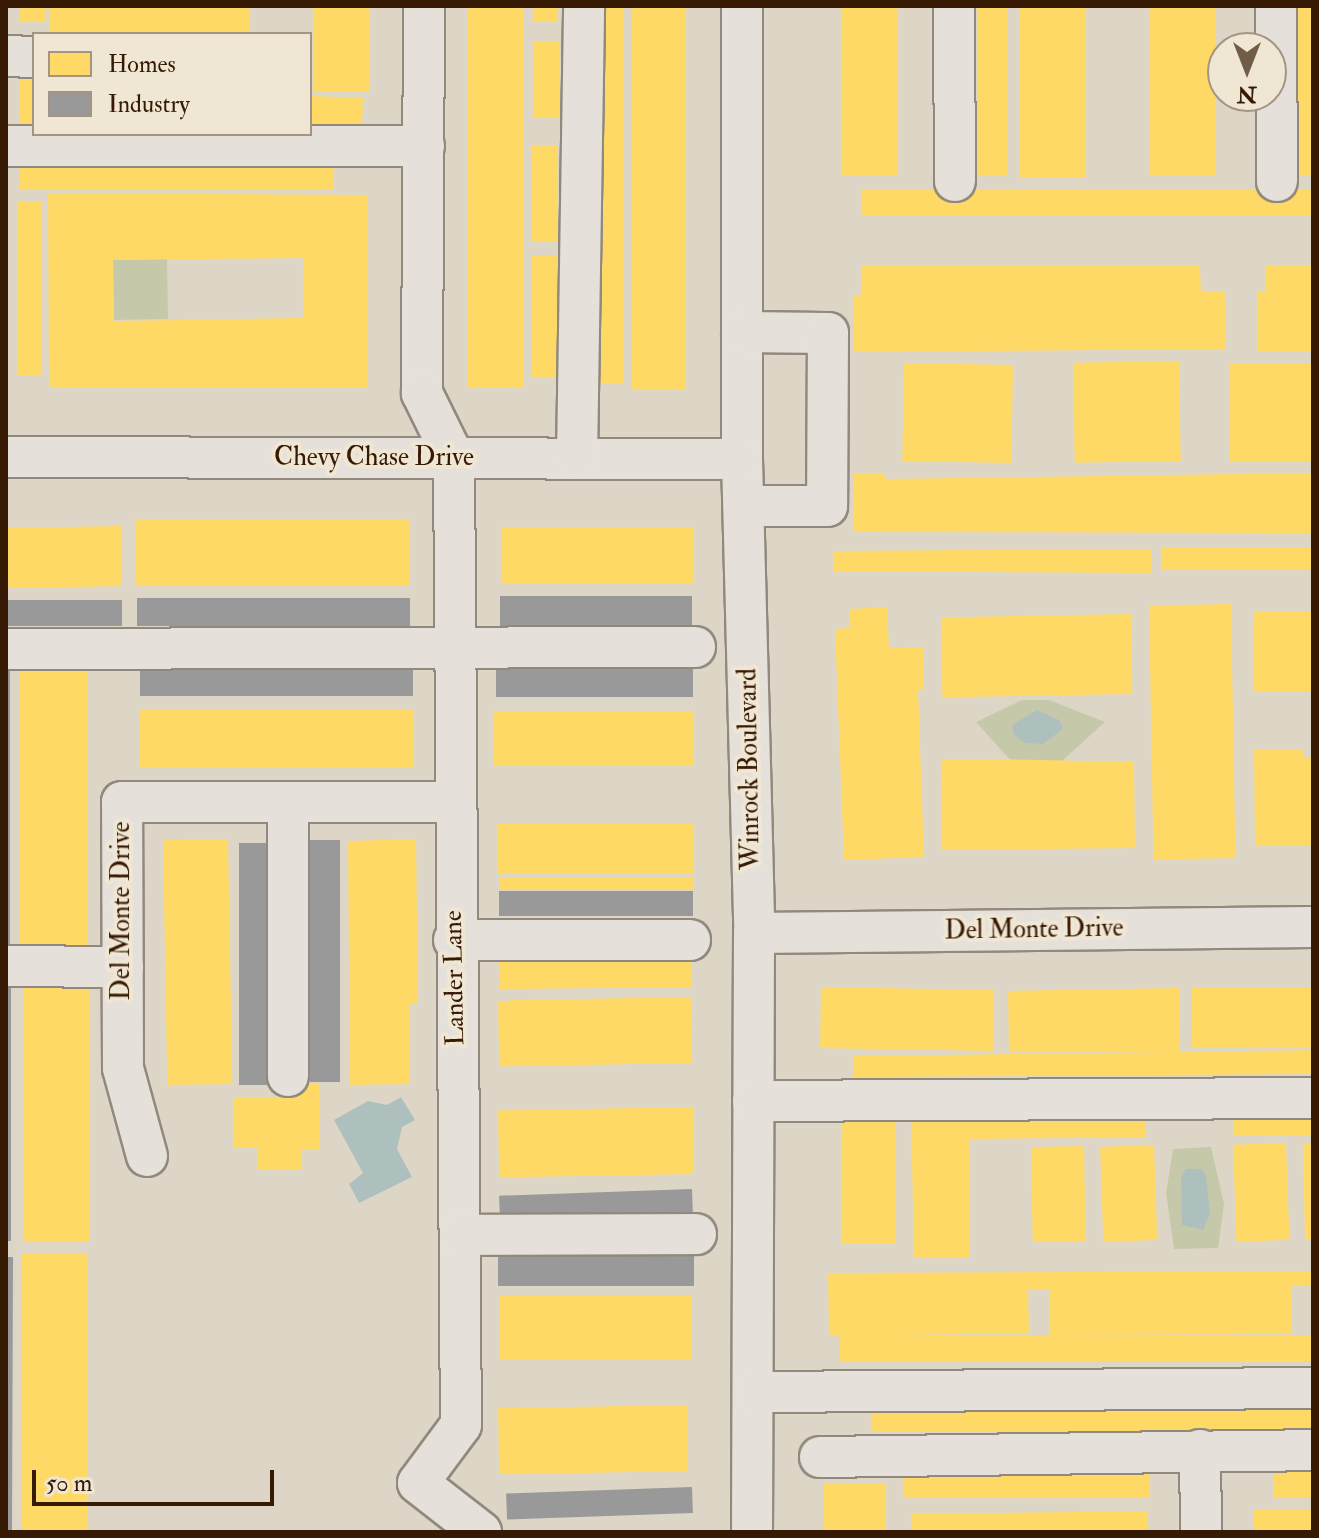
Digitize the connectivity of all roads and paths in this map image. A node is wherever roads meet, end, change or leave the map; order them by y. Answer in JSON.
{"nodes":[{"id":1,"x":424,"y":6,"type":"edge"},
{"id":2,"x":584,"y":6,"type":"edge"},
{"id":3,"x":742,"y":6,"type":"edge"},
{"id":4,"x":954,"y":6,"type":"edge"},
{"id":5,"x":1276,"y":6,"type":"edge"},
{"id":6,"x":6,"y":56,"type":"edge"},
{"id":7,"x":32,"y":57,"type":"edge"},
{"id":8,"x":263,"y":140,"type":"edge"},
{"id":9,"x":6,"y":146,"type":"edge"},
{"id":10,"x":424,"y":146,"type":"junction"},
{"id":11,"x":955,"y":181,"type":"dead end"},
{"id":12,"x":1277,"y":181,"type":"dead end"},
{"id":13,"x":742,"y":332,"type":"junction"},
{"id":14,"x":6,"y":457,"type":"edge"},
{"id":15,"x":454,"y":458,"type":"junction"},
{"id":16,"x":577,"y":458,"type":"junction"},
{"id":17,"x":742,"y":459,"type":"junction"},
{"id":18,"x":744,"y":506,"type":"junction"},
{"id":19,"x":695,"y":647,"type":"dead end"},
{"id":20,"x":454,"y":648,"type":"junction"},
{"id":21,"x":6,"y":649,"type":"edge"},
{"id":22,"x":288,"y":802,"type":"junction"},
{"id":23,"x":453,"y":802,"type":"junction"},
{"id":24,"x":1313,"y":927,"type":"edge"},
{"id":25,"x":754,"y":933,"type":"junction"},
{"id":26,"x":454,"y":940,"type":"junction"},
{"id":27,"x":690,"y":940,"type":"dead end"},
{"id":28,"x":6,"y":966,"type":"edge"},
{"id":29,"x":123,"y":967,"type":"junction"},
{"id":30,"x":288,"y":1076,"type":"dead end"},
{"id":31,"x":1313,"y":1098,"type":"edge"},
{"id":32,"x":753,"y":1101,"type":"junction"},
{"id":33,"x":147,"y":1156,"type":"dead end"},
{"id":34,"x":696,"y":1234,"type":"dead end"},
{"id":35,"x":460,"y":1235,"type":"junction"},
{"id":36,"x":1313,"y":1388,"type":"edge"},
{"id":37,"x":755,"y":1392,"type":"junction"},
{"id":38,"x":1200,"y":1450,"type":"junction"},
{"id":39,"x":1313,"y":1450,"type":"edge"},
{"id":40,"x":820,"y":1457,"type":"dead end"},
{"id":41,"x":481,"y":1532,"type":"edge"},
{"id":42,"x":752,"y":1532,"type":"edge"},
{"id":43,"x":1201,"y":1532,"type":"edge"}],
"edges":[{"from":1,"to":10,"type":"street"},
{"from":2,"to":16,"type":"street"},
{"from":3,"to":13,"type":"street","name":"Winrock Boulevard"},
{"from":4,"to":11,"type":"street"},
{"from":5,"to":12,"type":"street"},
{"from":6,"to":7,"type":"street"},
{"from":8,"to":9,"type":"street"},
{"from":8,"to":10,"type":"street"},
{"from":10,"to":15,"type":"street"},
{"from":13,"to":17,"type":"street","name":"Winrock Boulevard"},
{"from":13,"to":18,"type":"street"},
{"from":14,"to":15,"type":"street","name":"Chevy Chase Drive"},
{"from":15,"to":16,"type":"street","name":"Chevy Chase Drive"},
{"from":15,"to":20,"type":"street","name":"Lander Lane"},
{"from":16,"to":17,"type":"street","name":"Chevy Chase Drive"},
{"from":17,"to":18,"type":"street","name":"Winrock Boulevard"},
{"from":18,"to":25,"type":"street","name":"Winrock Boulevard"},
{"from":19,"to":20,"type":"street"},
{"from":20,"to":21,"type":"street"},
{"from":20,"to":23,"type":"street","name":"Lander Lane"},
{"from":22,"to":23,"type":"street","name":"Del Monte Drive"},
{"from":22,"to":29,"type":"street","name":"Del Monte Drive"},
{"from":22,"to":30,"type":"street"},
{"from":23,"to":26,"type":"street","name":"Lander Lane"},
{"from":24,"to":25,"type":"street","name":"Del Monte Drive"},
{"from":25,"to":32,"type":"street","name":"Winrock Boulevard"},
{"from":26,"to":27,"type":"street"},
{"from":26,"to":35,"type":"street","name":"Lander Lane"},
{"from":28,"to":29,"type":"street"},
{"from":29,"to":33,"type":"street","name":"Del Monte Drive"},
{"from":31,"to":32,"type":"street"},
{"from":32,"to":37,"type":"street","name":"Winrock Boulevard"},
{"from":34,"to":35,"type":"street"},
{"from":35,"to":41,"type":"street","name":"Lander Lane"},
{"from":36,"to":37,"type":"street"},
{"from":37,"to":42,"type":"street","name":"Winrock Boulevard"},
{"from":38,"to":39,"type":"street"},
{"from":38,"to":40,"type":"street"},
{"from":38,"to":43,"type":"street"}]}
